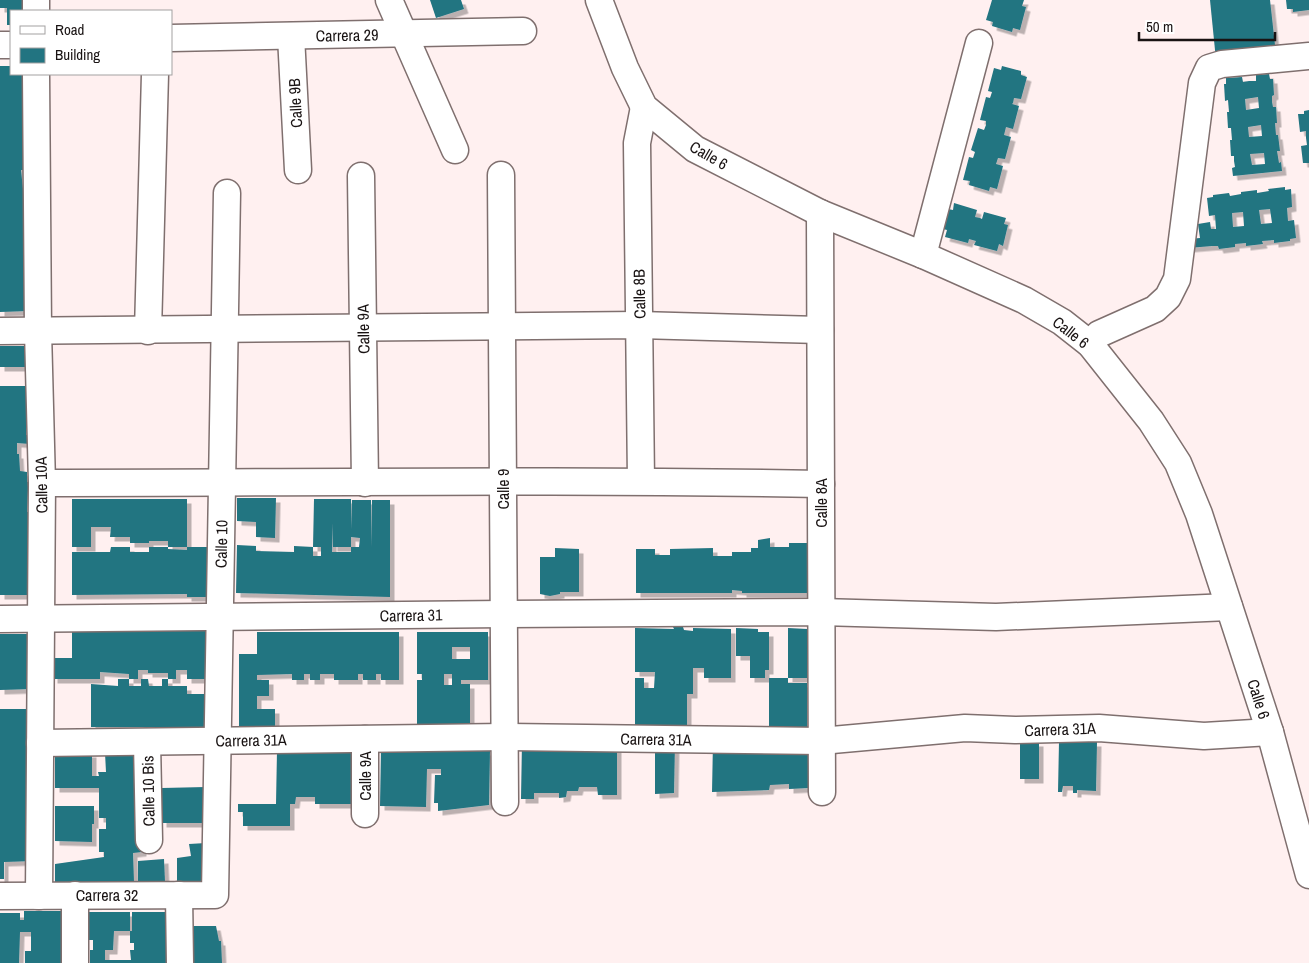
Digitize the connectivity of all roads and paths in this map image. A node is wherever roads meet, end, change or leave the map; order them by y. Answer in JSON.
{"nodes":[{"id":1,"x":389,"y":0,"type":"edge"},
{"id":2,"x":598,"y":0,"type":"edge"},
{"id":3,"x":523,"y":31,"type":"dead end"},
{"id":4,"x":404,"y":34,"type":"junction"},
{"id":5,"x":291,"y":36,"type":"junction"},
{"id":6,"x":172,"y":38,"type":"edge"},
{"id":7,"x":979,"y":43,"type":"dead end"},
{"id":8,"x":1309,"y":56,"type":"edge"},
{"id":9,"x":36,"y":75,"type":"edge"},
{"id":10,"x":155,"y":75,"type":"edge"},
{"id":11,"x":644,"y":107,"type":"junction"},
{"id":12,"x":455,"y":150,"type":"dead end"},
{"id":13,"x":298,"y":170,"type":"dead end"},
{"id":14,"x":501,"y":175,"type":"dead end"},
{"id":15,"x":361,"y":176,"type":"dead end"},
{"id":16,"x":227,"y":193,"type":"dead end"},
{"id":17,"x":820,"y":213,"type":"junction"},
{"id":18,"x":923,"y":255,"type":"junction"},
{"id":19,"x":639,"y":325,"type":"junction"},
{"id":20,"x":502,"y":326,"type":"junction"},
{"id":21,"x":363,"y":328,"type":"junction"},
{"id":22,"x":224,"y":330,"type":"junction"},
{"id":23,"x":820,"y":330,"type":"junction"},
{"id":24,"x":0,"y":331,"type":"edge"},
{"id":25,"x":38,"y":331,"type":"junction"},
{"id":26,"x":148,"y":331,"type":"junction"},
{"id":27,"x":1090,"y":344,"type":"junction"},
{"id":28,"x":641,"y":481,"type":"junction"},
{"id":29,"x":42,"y":483,"type":"junction"},
{"id":30,"x":222,"y":483,"type":"junction"},
{"id":31,"x":365,"y":483,"type":"junction"},
{"id":32,"x":503,"y":483,"type":"junction"},
{"id":33,"x":821,"y":484,"type":"junction"},
{"id":34,"x":1229,"y":607,"type":"junction"},
{"id":35,"x":821,"y":612,"type":"junction"},
{"id":36,"x":504,"y":614,"type":"junction"},
{"id":37,"x":219,"y":618,"type":"junction"},
{"id":38,"x":0,"y":619,"type":"edge"},
{"id":39,"x":41,"y":620,"type":"junction"},
{"id":40,"x":1270,"y":732,"type":"junction"},
{"id":41,"x":505,"y":737,"type":"junction"},
{"id":42,"x":365,"y":739,"type":"junction"},
{"id":43,"x":217,"y":740,"type":"junction"},
{"id":44,"x":821,"y":741,"type":"junction"},
{"id":45,"x":147,"y":742,"type":"junction"},
{"id":46,"x":40,"y":743,"type":"junction"},
{"id":47,"x":822,"y":792,"type":"dead end"},
{"id":48,"x":505,"y":802,"type":"dead end"},
{"id":49,"x":365,"y":814,"type":"dead end"},
{"id":50,"x":149,"y":840,"type":"dead end"},
{"id":51,"x":1309,"y":875,"type":"edge"},
{"id":52,"x":75,"y":895,"type":"junction"},
{"id":53,"x":179,"y":895,"type":"junction"},
{"id":54,"x":215,"y":895,"type":"joint"},
{"id":55,"x":0,"y":896,"type":"edge"},
{"id":56,"x":39,"y":896,"type":"junction"},
{"id":57,"x":76,"y":963,"type":"edge"},
{"id":58,"x":180,"y":963,"type":"edge"}],
"edges":[{"from":1,"to":4,"type":"street"},
{"from":2,"to":11,"type":"street","name":"Calle 6"},
{"from":3,"to":4,"type":"street","name":"Carrera 29"},
{"from":4,"to":5,"type":"street","name":"Carrera 29"},
{"from":4,"to":12,"type":"street"},
{"from":5,"to":6,"type":"street","name":"Carrera 29"},
{"from":5,"to":13,"type":"street","name":"Calle 9B"},
{"from":7,"to":18,"type":"street"},
{"from":8,"to":27,"type":"street"},
{"from":9,"to":25,"type":"street","name":"Calle 10A"},
{"from":10,"to":26,"type":"street"},
{"from":11,"to":17,"type":"street","name":"Calle 6"},
{"from":11,"to":19,"type":"street","name":"Calle 8B"},
{"from":14,"to":20,"type":"street","name":"Calle 9"},
{"from":15,"to":21,"type":"street","name":"Calle 9A"},
{"from":16,"to":22,"type":"street","name":"Calle 10"},
{"from":17,"to":18,"type":"street","name":"Calle 6"},
{"from":17,"to":23,"type":"street","name":"Calle 8A"},
{"from":18,"to":27,"type":"street","name":"Calle 6"},
{"from":19,"to":20,"type":"street"},
{"from":19,"to":23,"type":"street"},
{"from":19,"to":28,"type":"street","name":"Calle 8B"},
{"from":20,"to":21,"type":"street"},
{"from":20,"to":32,"type":"street","name":"Calle 9"},
{"from":21,"to":22,"type":"street"},
{"from":21,"to":31,"type":"street","name":"Calle 9A"},
{"from":22,"to":26,"type":"street"},
{"from":22,"to":30,"type":"street","name":"Calle 10"},
{"from":23,"to":33,"type":"street","name":"Calle 8A"},
{"from":24,"to":25,"type":"street"},
{"from":25,"to":26,"type":"street"},
{"from":25,"to":29,"type":"street","name":"Calle 10A"},
{"from":27,"to":34,"type":"street","name":"Calle 6"},
{"from":28,"to":32,"type":"street"},
{"from":28,"to":33,"type":"street"},
{"from":29,"to":30,"type":"street"},
{"from":29,"to":39,"type":"street","name":"Calle 10A"},
{"from":30,"to":31,"type":"street"},
{"from":30,"to":37,"type":"street","name":"Calle 10"},
{"from":31,"to":32,"type":"street"},
{"from":32,"to":36,"type":"street","name":"Calle 9"},
{"from":33,"to":35,"type":"street","name":"Calle 8A"},
{"from":34,"to":35,"type":"street","name":"Carrera 31"},
{"from":34,"to":40,"type":"street","name":"Calle 6"},
{"from":35,"to":36,"type":"street","name":"Carrera 31"},
{"from":35,"to":44,"type":"street","name":"Calle 8A"},
{"from":36,"to":37,"type":"street","name":"Carrera 31"},
{"from":36,"to":41,"type":"street","name":"Calle 9"},
{"from":37,"to":39,"type":"street","name":"Carrera 31"},
{"from":37,"to":43,"type":"street","name":"Calle 10"},
{"from":38,"to":39,"type":"street","name":"Carrera 31"},
{"from":39,"to":46,"type":"street","name":"Calle 10A"},
{"from":40,"to":44,"type":"street","name":"Carrera 31A"},
{"from":40,"to":51,"type":"street","name":"Calle 6"},
{"from":41,"to":42,"type":"street","name":"Carrera 31A"},
{"from":41,"to":44,"type":"street","name":"Carrera 31A"},
{"from":41,"to":48,"type":"street","name":"Calle 9"},
{"from":42,"to":43,"type":"street","name":"Carrera 31A"},
{"from":42,"to":49,"type":"street","name":"Calle 9A"},
{"from":43,"to":45,"type":"street","name":"Carrera 31A"},
{"from":43,"to":54,"type":"street","name":"Calle 10"},
{"from":44,"to":47,"type":"street","name":"Calle 8A"},
{"from":45,"to":46,"type":"street","name":"Carrera 31A"},
{"from":45,"to":50,"type":"street","name":"Calle 10 Bis"},
{"from":46,"to":56,"type":"street","name":"Calle 10A"},
{"from":52,"to":53,"type":"street","name":"Carrera 32"},
{"from":52,"to":56,"type":"street","name":"Carrera 32"},
{"from":52,"to":57,"type":"street"},
{"from":53,"to":54,"type":"street","name":"Carrera 32"},
{"from":53,"to":58,"type":"street"},
{"from":55,"to":56,"type":"street","name":"Carrera 32"}]}
